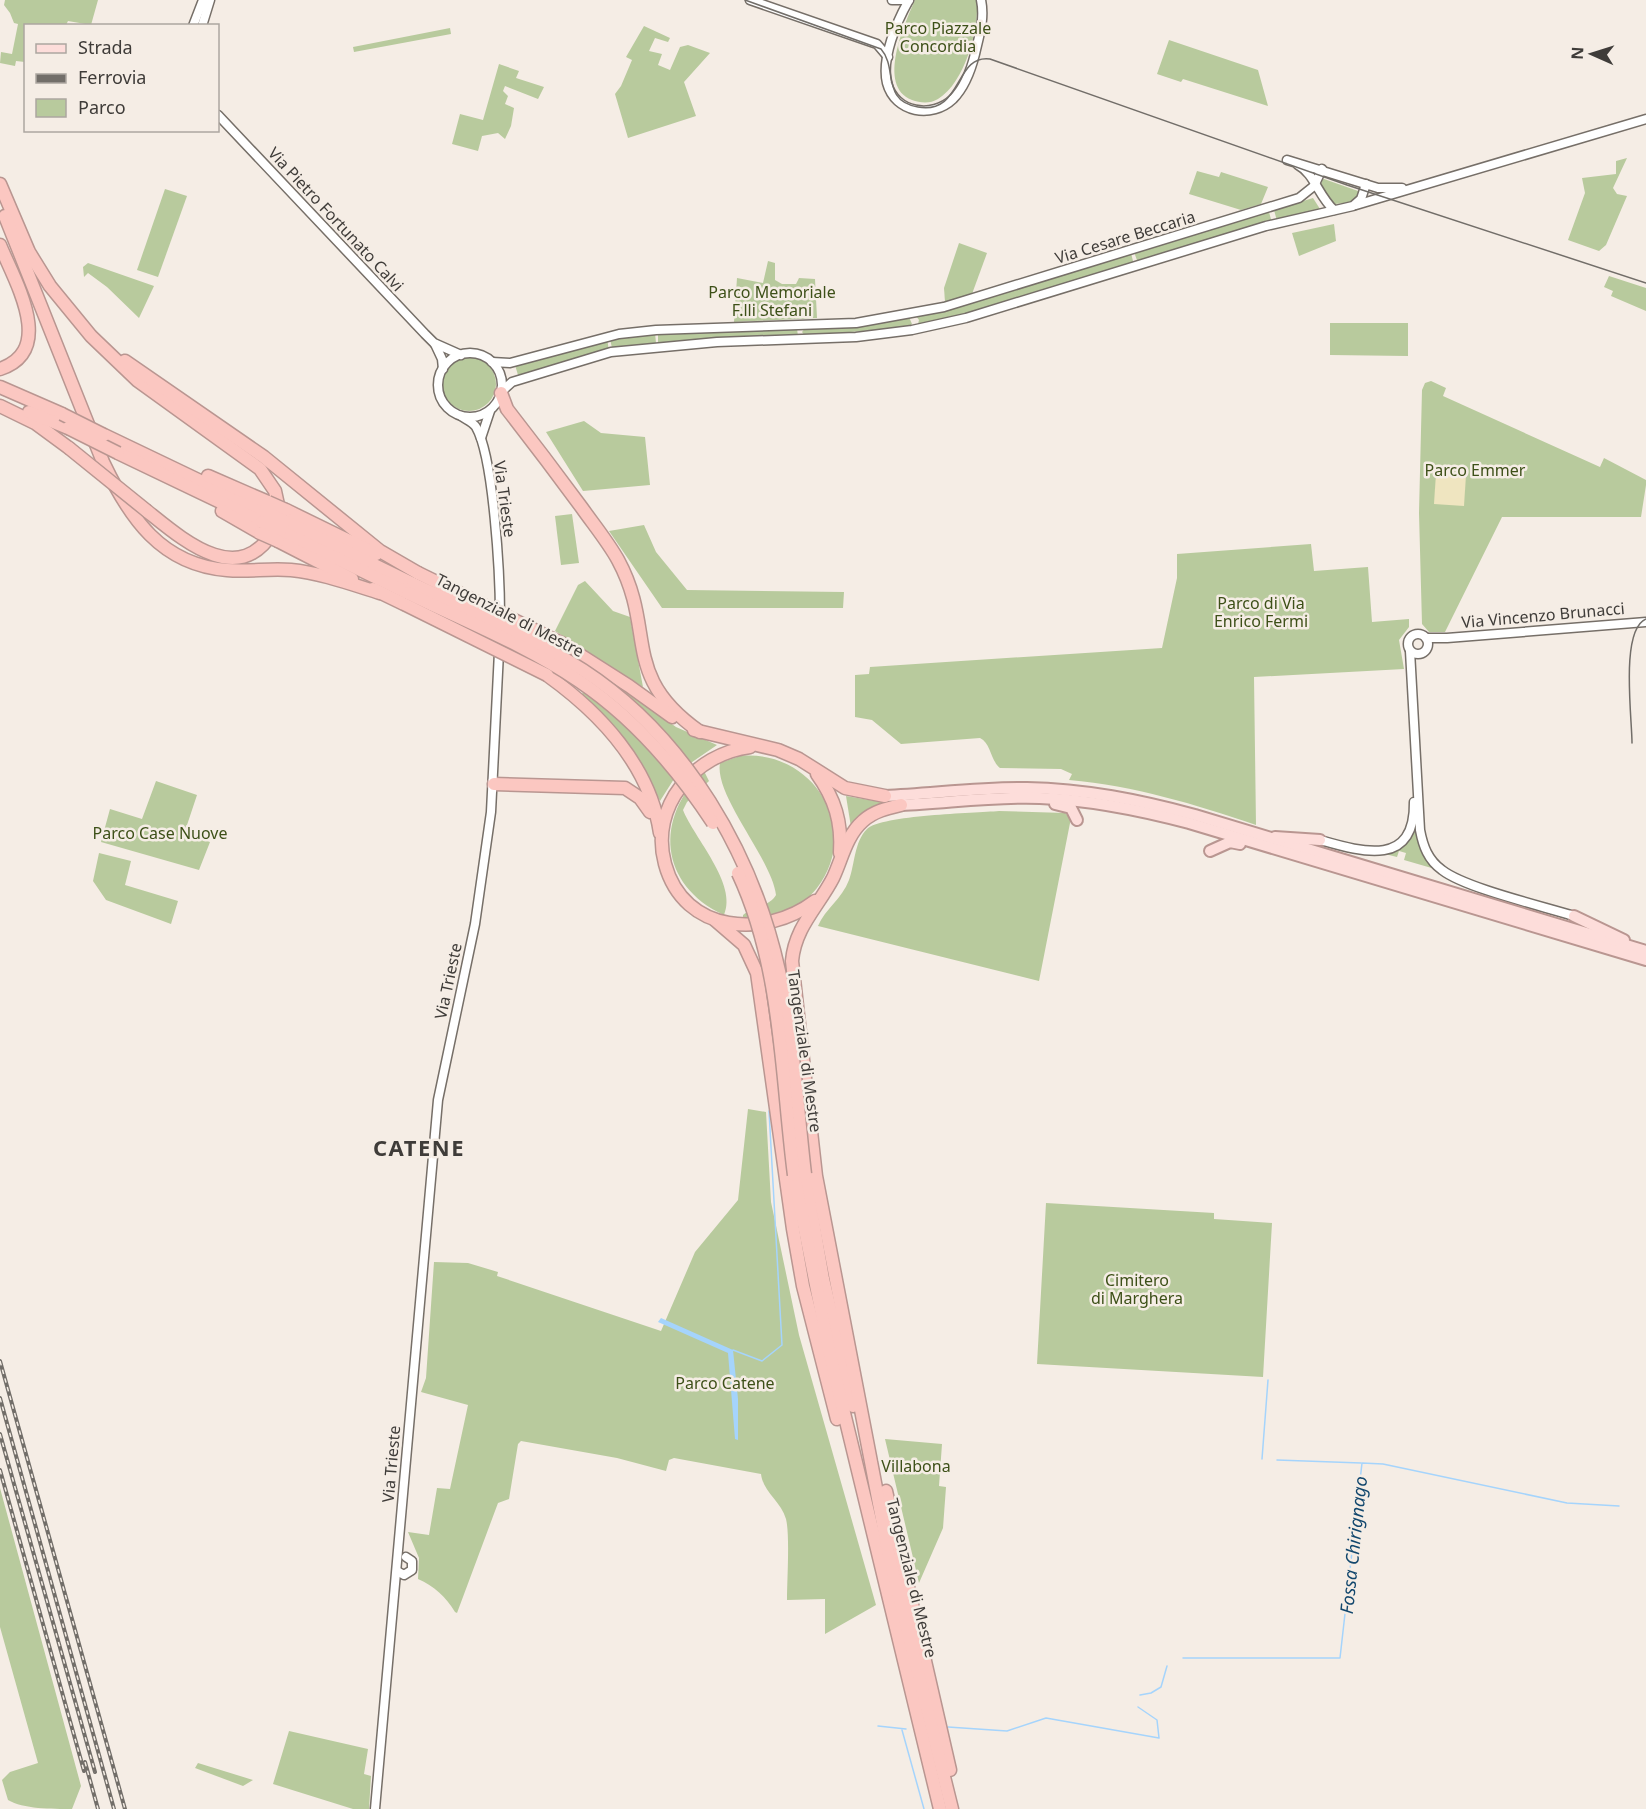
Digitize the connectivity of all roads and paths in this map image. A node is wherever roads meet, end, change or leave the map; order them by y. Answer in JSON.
{"nodes":[{"id":1,"x":203,"y":0,"type":"edge"},
{"id":2,"x":210,"y":0,"type":"edge"},
{"id":3,"x":750,"y":0,"type":"edge"},
{"id":4,"x":892,"y":0,"type":"edge"},
{"id":5,"x":909,"y":0,"type":"edge"},
{"id":6,"x":981,"y":0,"type":"edge"},
{"id":7,"x":194,"y":24,"type":"edge"},
{"id":8,"x":203,"y":24,"type":"edge"},
{"id":9,"x":888,"y":57,"type":"junction"},
{"id":10,"x":219,"y":115,"type":"edge"},
{"id":11,"x":1646,"y":119,"type":"edge"},
{"id":12,"x":1322,"y":169,"type":"junction"},
{"id":13,"x":0,"y":184,"type":"edge"},
{"id":14,"x":1366,"y":184,"type":"junction"},
{"id":15,"x":1314,"y":186,"type":"junction"},
{"id":16,"x":1411,"y":188,"type":"junction"},
{"id":17,"x":0,"y":204,"type":"edge"},
{"id":18,"x":1353,"y":206,"type":"junction"},
{"id":19,"x":1334,"y":210,"type":"junction"},
{"id":20,"x":0,"y":244,"type":"edge"},
{"id":21,"x":910,"y":314,"type":"junction"},
{"id":22,"x":806,"y":324,"type":"junction"},
{"id":23,"x":82,"y":325,"type":"junction"},
{"id":24,"x":912,"y":330,"type":"junction"},
{"id":25,"x":806,"y":340,"type":"junction"},
{"id":26,"x":434,"y":343,"type":"junction"},
{"id":27,"x":461,"y":355,"type":"junction"},
{"id":28,"x":492,"y":362,"type":"junction"},
{"id":29,"x":0,"y":369,"type":"edge"},
{"id":30,"x":443,"y":369,"type":"junction"},
{"id":31,"x":0,"y":387,"type":"edge"},
{"id":32,"x":501,"y":393,"type":"junction"},
{"id":33,"x":0,"y":400,"type":"edge"},
{"id":34,"x":0,"y":406,"type":"edge"},
{"id":35,"x":490,"y":411,"type":"junction"},
{"id":36,"x":461,"y":416,"type":"junction"},
{"id":37,"x":481,"y":442,"type":"junction"},
{"id":38,"x":264,"y":517,"type":"junction"},
{"id":39,"x":282,"y":526,"type":"junction"},
{"id":40,"x":411,"y":588,"type":"junction"},
{"id":41,"x":380,"y":593,"type":"junction"},
{"id":42,"x":1646,"y":622,"type":"edge"},
{"id":43,"x":1427,"y":642,"type":"junction"},
{"id":44,"x":1410,"y":651,"type":"junction"},
{"id":45,"x":1420,"y":654,"type":"junction"},
{"id":46,"x":1412,"y":669,"type":"junction"},
{"id":47,"x":700,"y":732,"type":"junction"},
{"id":48,"x":758,"y":746,"type":"junction"},
{"id":49,"x":1415,"y":748,"type":"junction"},
{"id":50,"x":815,"y":771,"type":"junction"},
{"id":51,"x":494,"y":784,"type":"junction"},
{"id":52,"x":885,"y":796,"type":"joint"},
{"id":53,"x":1019,"y":798,"type":"junction"},
{"id":54,"x":902,"y":805,"type":"joint"},
{"id":55,"x":1077,"y":820,"type":"dead end"},
{"id":56,"x":1320,"y":840,"type":"joint"},
{"id":57,"x":1265,"y":842,"type":"junction"},
{"id":58,"x":663,"y":851,"type":"junction"},
{"id":59,"x":1210,"y":851,"type":"dead end"},
{"id":60,"x":840,"y":860,"type":"junction"},
{"id":61,"x":819,"y":898,"type":"junction"},
{"id":62,"x":1574,"y":916,"type":"joint"},
{"id":63,"x":715,"y":920,"type":"junction"},
{"id":64,"x":1646,"y":954,"type":"edge"},
{"id":65,"x":800,"y":1174,"type":"junction"},
{"id":66,"x":837,"y":1275,"type":"junction"},
{"id":67,"x":869,"y":1520,"type":"junction"},
{"id":68,"x":887,"y":1545,"type":"junction"},
{"id":69,"x":402,"y":1558,"type":"junction"},
{"id":70,"x":401,"y":1573,"type":"junction"},
{"id":71,"x":375,"y":1809,"type":"edge"},
{"id":72,"x":940,"y":1809,"type":"edge"},
{"id":73,"x":952,"y":1809,"type":"edge"},
{"id":74,"x":959,"y":1809,"type":"edge"}],
"edges":[{"from":1,"to":7,"type":"street"},
{"from":2,"to":8,"type":"street"},
{"from":3,"to":9,"type":"street"},
{"from":4,"to":5,"type":"street"},
{"from":5,"to":9,"type":"street"},
{"from":6,"to":9,"type":"street"},
{"from":10,"to":26,"type":"street","name":"Via Pietro Fortunato Calvi"},
{"from":11,"to":16,"type":"street"},
{"from":12,"to":14,"type":"street"},
{"from":12,"to":15,"type":"street"},
{"from":12,"to":15,"type":"street"},
{"from":13,"to":23,"type":"highway"},
{"from":14,"to":16,"type":"street"},
{"from":14,"to":18,"type":"street"},
{"from":15,"to":19,"type":"street"},
{"from":15,"to":21,"type":"street","name":"Via Cesare Beccaria"},
{"from":16,"to":18,"type":"street","name":"Via Cesare Beccaria"},
{"from":17,"to":41,"type":"highway"},
{"from":18,"to":19,"type":"street","name":"Via Cesare Beccaria"},
{"from":19,"to":24,"type":"street","name":"Via Cesare Beccaria"},
{"from":20,"to":29,"type":"highway"},
{"from":21,"to":22,"type":"street","name":"Via Cesare Beccaria"},
{"from":21,"to":24,"type":"street"},
{"from":22,"to":25,"type":"street"},
{"from":22,"to":28,"type":"street","name":"Via Cesare Beccaria"},
{"from":23,"to":34,"type":"highway","bridge":true},
{"from":23,"to":40,"type":"highway"},
{"from":24,"to":25,"type":"street","name":"Via Cesare Beccaria"},
{"from":25,"to":32,"type":"street","name":"Via Cesare Beccaria"},
{"from":26,"to":27,"type":"street","name":"Via Pietro Fortunato Calvi"},
{"from":26,"to":30,"type":"street","name":"Via Pietro Fortunato Calvi"},
{"from":27,"to":28,"type":"street"},
{"from":27,"to":30,"type":"street"},
{"from":28,"to":32,"type":"street"},
{"from":30,"to":36,"type":"street"},
{"from":31,"to":38,"type":"highway","bridge":true},
{"from":32,"to":35,"type":"street"},
{"from":32,"to":47,"type":"highway"},
{"from":33,"to":38,"type":"highway","bridge":true},
{"from":35,"to":36,"type":"street"},
{"from":35,"to":37,"type":"street","name":"Via Trieste"},
{"from":36,"to":37,"type":"street","name":"Via Trieste"},
{"from":37,"to":51,"type":"street","name":"Via Trieste"},
{"from":38,"to":39,"type":"highway","bridge":true},
{"from":38,"to":39,"type":"highway","bridge":true},
{"from":39,"to":40,"type":"highway","name":"Tangenziale di Mestre"},
{"from":39,"to":40,"type":"highway"},
{"from":39,"to":41,"type":"highway"},
{"from":40,"to":41,"type":"highway"},
{"from":40,"to":47,"type":"highway","bridge":true},
{"from":40,"to":58,"type":"highway","bridge":true},
{"from":40,"to":65,"type":"highway","name":"Tangenziale di Mestre","bridge":true},
{"from":42,"to":43,"type":"street","name":"Via Vincenzo Brunacci"},
{"from":43,"to":44,"type":"street"},
{"from":43,"to":45,"type":"street"},
{"from":44,"to":45,"type":"street"},
{"from":44,"to":46,"type":"street"},
{"from":45,"to":46,"type":"street"},
{"from":46,"to":49,"type":"street"},
{"from":47,"to":48,"type":"highway"},
{"from":48,"to":50,"type":"highway"},
{"from":48,"to":58,"type":"highway"},
{"from":49,"to":56,"type":"street"},
{"from":49,"to":62,"type":"street"},
{"from":50,"to":52,"type":"highway"},
{"from":50,"to":60,"type":"highway"},
{"from":51,"to":58,"type":"highway"},
{"from":51,"to":69,"type":"street","name":"Via Trieste"},
{"from":52,"to":57,"type":"main road"},
{"from":53,"to":54,"type":"main road"},
{"from":53,"to":55,"type":"main road"},
{"from":53,"to":57,"type":"main road"},
{"from":54,"to":60,"type":"highway"},
{"from":56,"to":57,"type":"main road"},
{"from":57,"to":59,"type":"main road"},
{"from":57,"to":64,"type":"main road"},
{"from":58,"to":63,"type":"highway"},
{"from":60,"to":61,"type":"highway"},
{"from":61,"to":63,"type":"highway"},
{"from":61,"to":66,"type":"highway"},
{"from":62,"to":64,"type":"main road"},
{"from":63,"to":67,"type":"highway"},
{"from":65,"to":67,"type":"highway","name":"Tangenziale di Mestre"},
{"from":65,"to":68,"type":"highway","name":"Tangenziale di Mestre"},
{"from":66,"to":68,"type":"highway"},
{"from":66,"to":74,"type":"highway"},
{"from":67,"to":72,"type":"highway","name":"Tangenziale di Mestre"},
{"from":68,"to":73,"type":"highway","name":"Tangenziale di Mestre"},
{"from":69,"to":70,"type":"street"},
{"from":69,"to":70,"type":"street"},
{"from":70,"to":71,"type":"street"}]}
